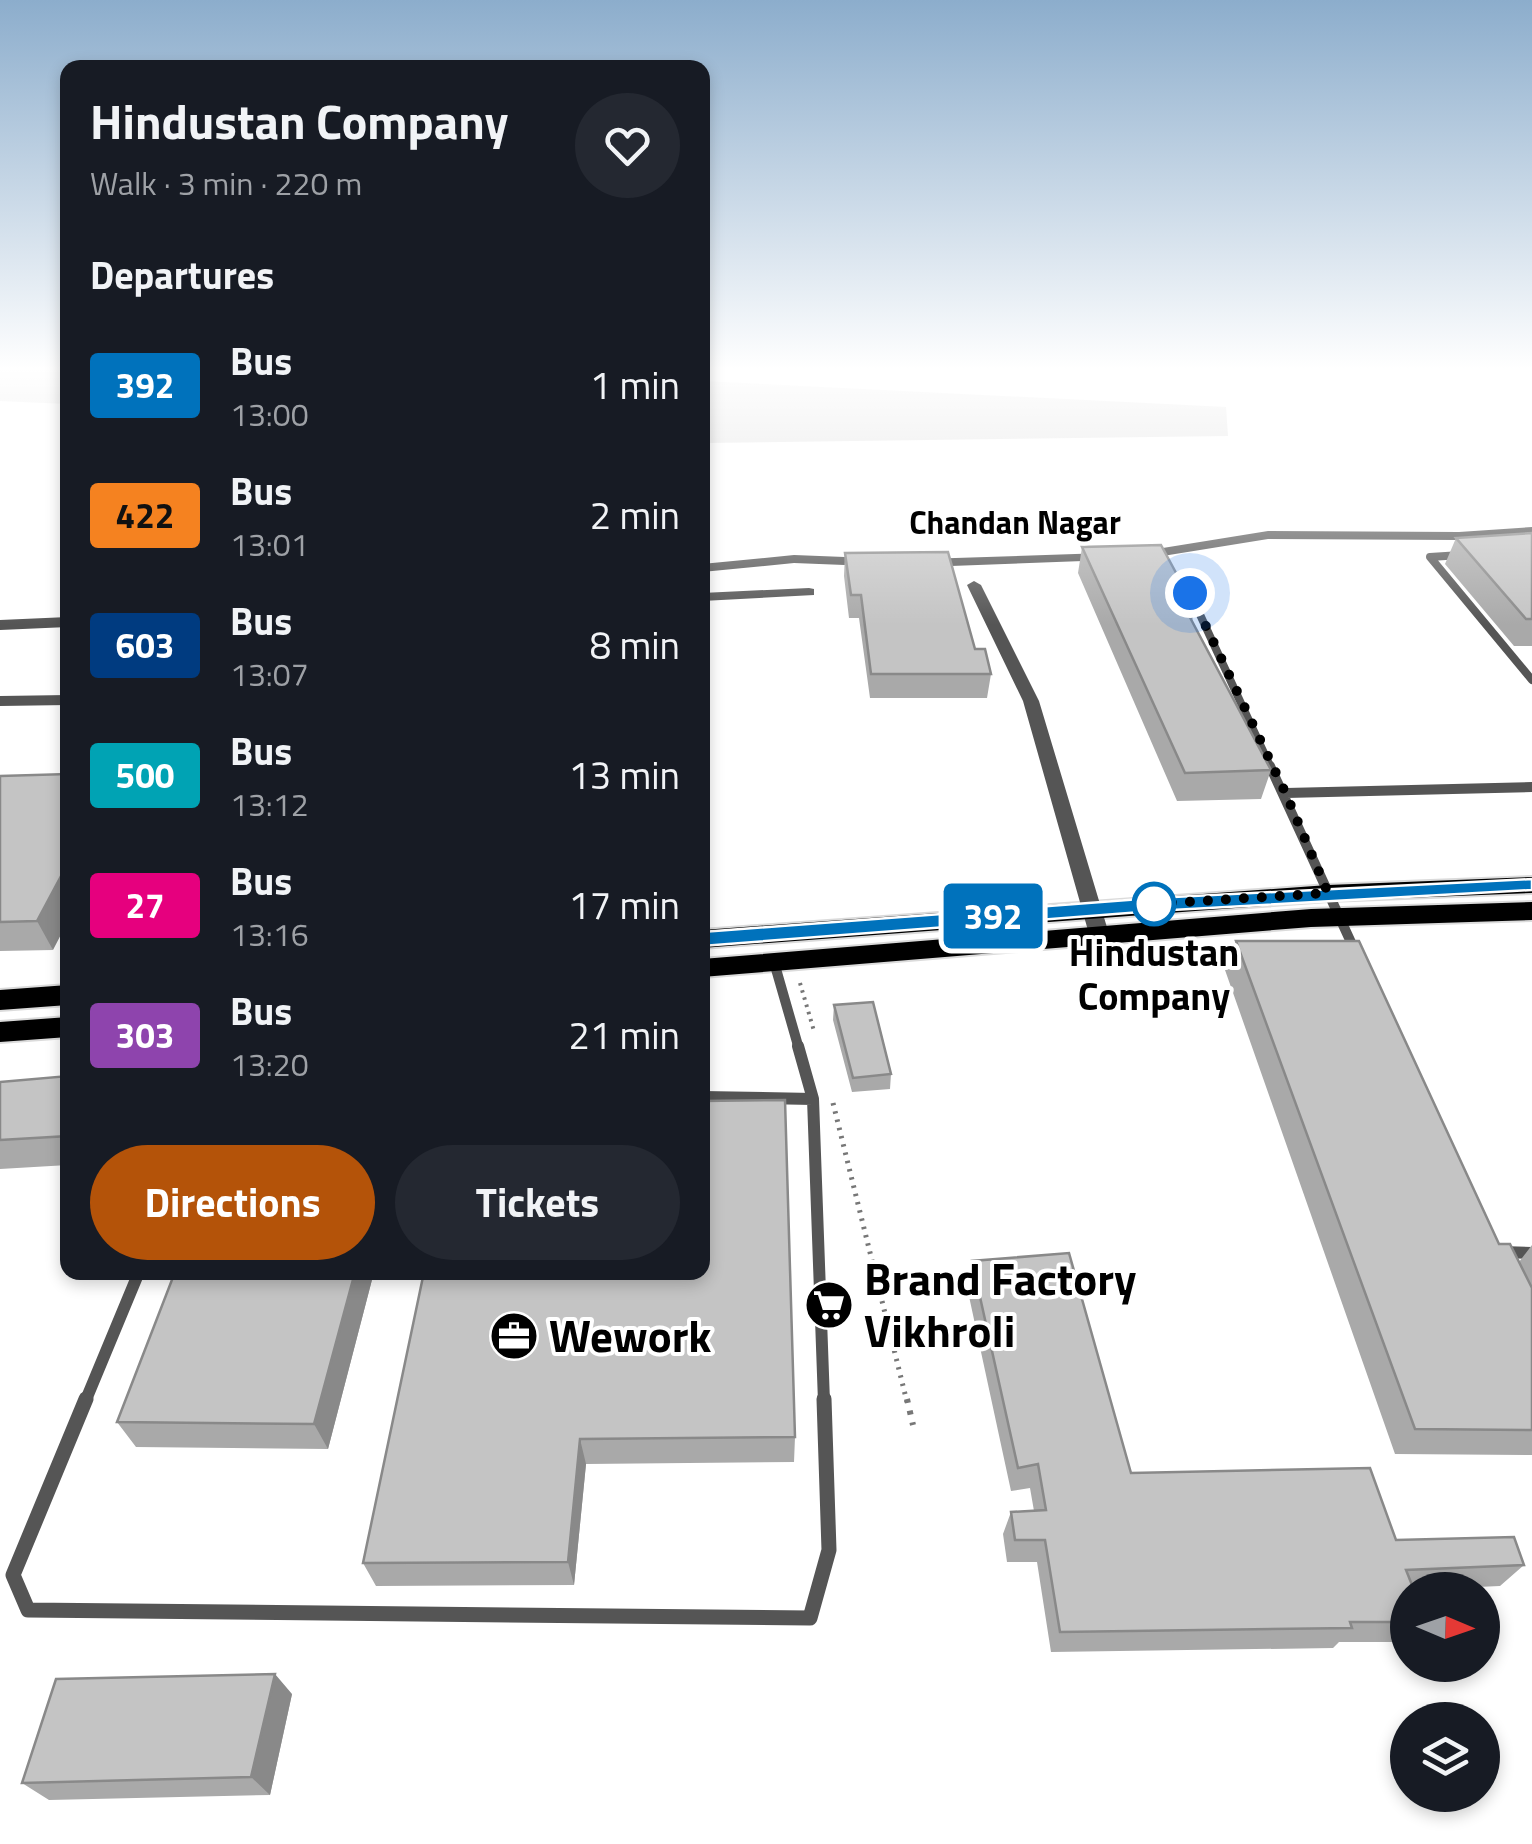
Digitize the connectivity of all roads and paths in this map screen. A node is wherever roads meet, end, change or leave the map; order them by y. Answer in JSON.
{"nodes":[{"id":1,"x":1532,"y":531,"type":"edge"},
{"id":2,"x":1477,"y":555,"type":"edge"},
{"id":3,"x":896,"y":563,"type":"edge"},
{"id":4,"x":915,"y":563,"type":"edge"},
{"id":5,"x":710,"y":567,"type":"edge"},
{"id":6,"x":974,"y":584,"type":"dead end"},
{"id":7,"x":808,"y":592,"type":"dead end"},
{"id":8,"x":1190,"y":593,"type":"edge"},
{"id":9,"x":710,"y":597,"type":"edge"},
{"id":10,"x":60,"y":622,"type":"edge"},
{"id":11,"x":0,"y":624,"type":"edge"},
{"id":12,"x":1532,"y":666,"type":"edge"},
{"id":13,"x":1520,"y":667,"type":"junction"},
{"id":14,"x":1532,"y":680,"type":"edge"},
{"id":15,"x":60,"y":700,"type":"edge"},
{"id":16,"x":0,"y":701,"type":"edge"},
{"id":17,"x":1532,"y":786,"type":"edge"},
{"id":18,"x":1286,"y":794,"type":"junction"},
{"id":19,"x":1532,"y":885,"type":"edge"},
{"id":20,"x":1328,"y":893,"type":"junction"},
{"id":21,"x":1532,"y":911,"type":"edge"},
{"id":22,"x":1341,"y":919,"type":"junction"},
{"id":23,"x":1094,"y":922,"type":"junction"},
{"id":24,"x":710,"y":939,"type":"edge"},
{"id":25,"x":784,"y":960,"type":"junction"},
{"id":26,"x":710,"y":967,"type":"edge"},
{"id":27,"x":1364,"y":972,"type":"edge"},
{"id":28,"x":60,"y":996,"type":"edge"},
{"id":29,"x":0,"y":1000,"type":"edge"},
{"id":30,"x":60,"y":1027,"type":"edge"},
{"id":31,"x":0,"y":1032,"type":"edge"},
{"id":32,"x":819,"y":1050,"type":"dead end"},
{"id":33,"x":829,"y":1086,"type":"dead end"},
{"id":34,"x":710,"y":1097,"type":"edge"},
{"id":35,"x":813,"y":1098,"type":"junction"},
{"id":36,"x":1532,"y":1254,"type":"edge"},
{"id":37,"x":1498,"y":1270,"type":"edge"},
{"id":38,"x":136,"y":1280,"type":"edge"},
{"id":39,"x":913,"y":1425,"type":"dead end"}],
"edges":[{"from":1,"to":4,"type":"street"},
{"from":2,"to":13,"type":"lane"},
{"from":3,"to":5,"type":"street"},
{"from":6,"to":23,"type":"street"},
{"from":7,"to":9,"type":"street"},
{"from":8,"to":18,"type":"lane"},
{"from":10,"to":11,"type":"street"},
{"from":12,"to":13,"type":"lane"},
{"from":13,"to":14,"type":"lane"},
{"from":15,"to":16,"type":"street"},
{"from":17,"to":18,"type":"lane"},
{"from":18,"to":20,"type":"lane"},
{"from":19,"to":20,"type":"main road"},
{"from":20,"to":22,"type":"lane"},
{"from":20,"to":23,"type":"main road"},
{"from":21,"to":22,"type":"main road"},
{"from":22,"to":23,"type":"main road"},
{"from":22,"to":27,"type":"lane"},
{"from":23,"to":24,"type":"main road"},
{"from":23,"to":25,"type":"main road"},
{"from":25,"to":26,"type":"main road"},
{"from":25,"to":32,"type":"path"},
{"from":25,"to":35,"type":"lane"},
{"from":28,"to":29,"type":"main road"},
{"from":30,"to":31,"type":"main road"},
{"from":33,"to":39,"type":"path"},
{"from":34,"to":35,"type":"lane"},
{"from":35,"to":38,"type":"lane"},
{"from":36,"to":37,"type":"lane"}]}
